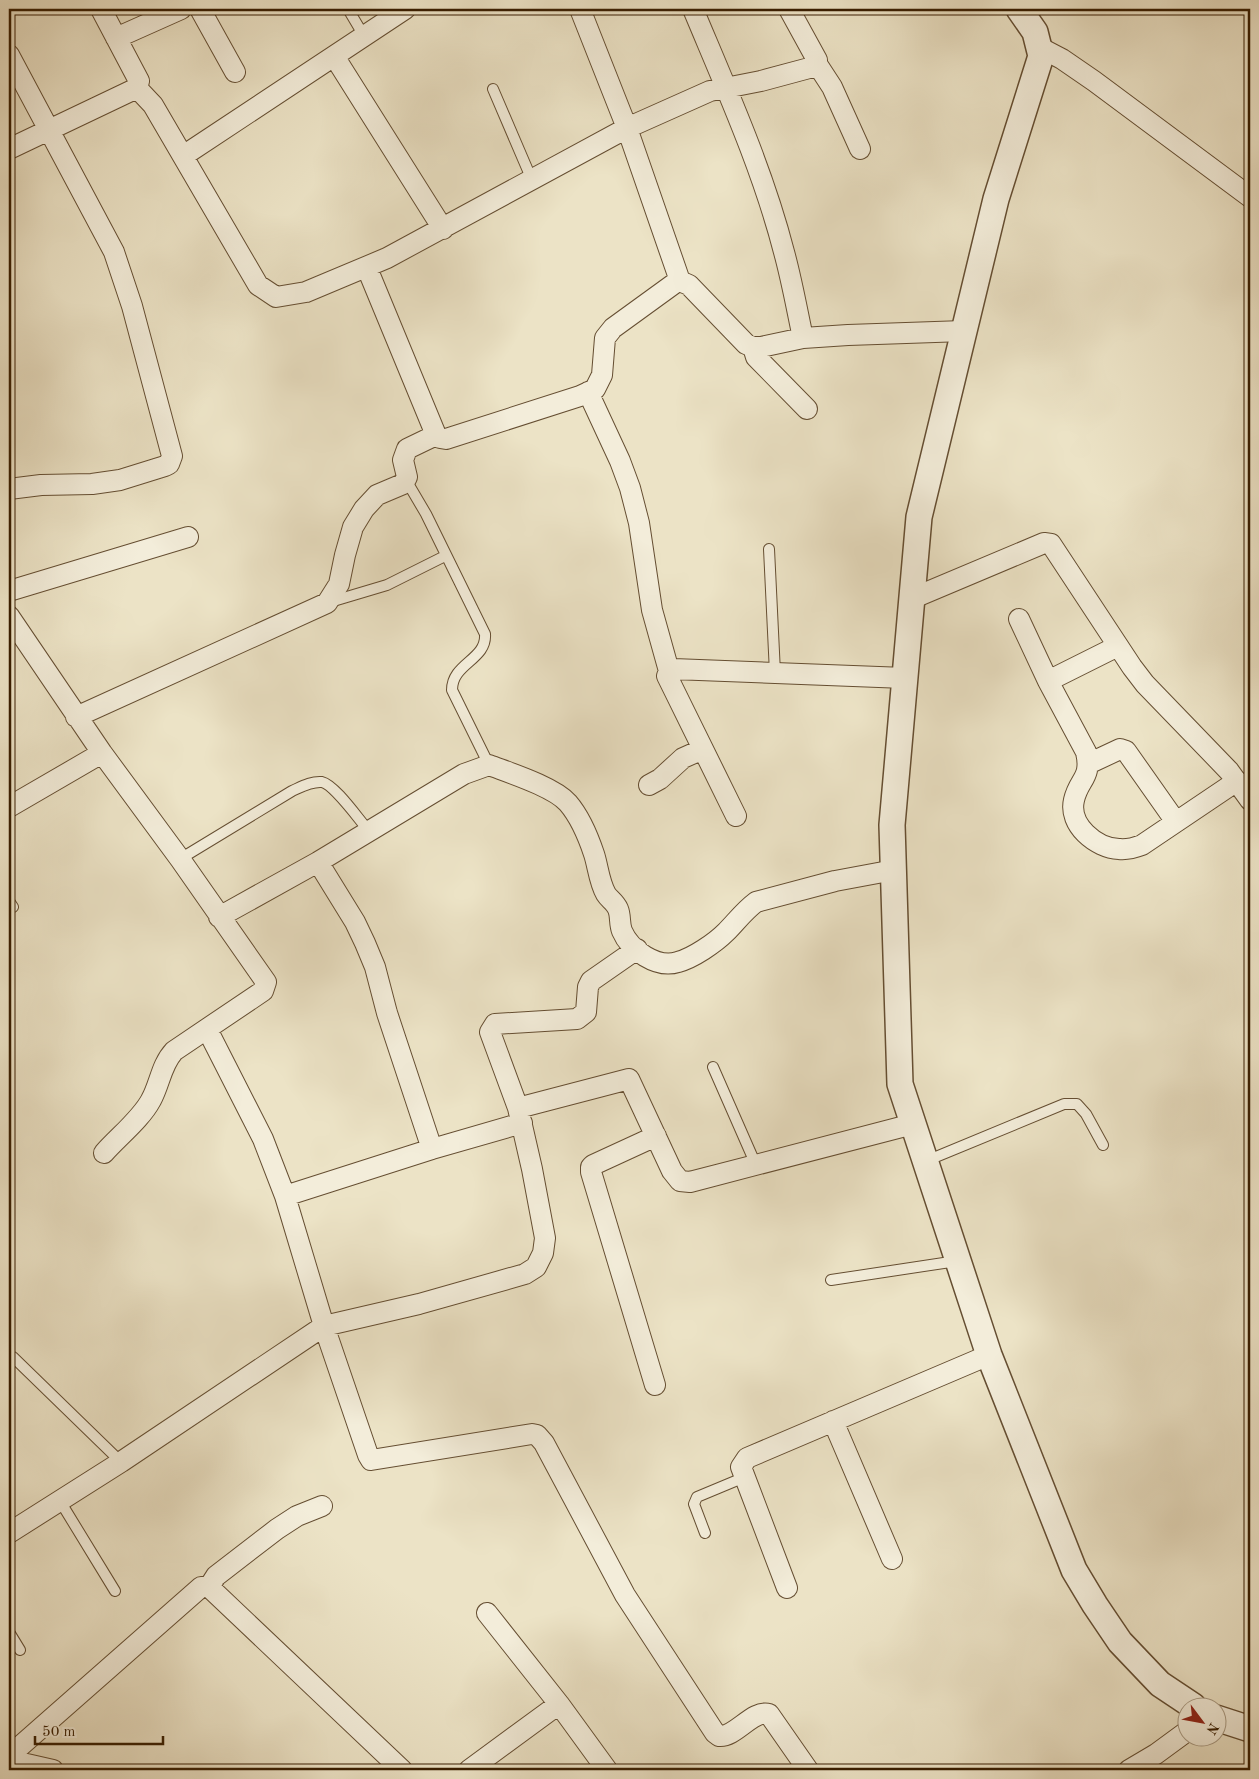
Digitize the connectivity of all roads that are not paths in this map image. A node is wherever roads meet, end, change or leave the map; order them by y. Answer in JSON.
{"nodes":[{"id":1,"x":101,"y":9,"type":"edge"},
{"id":2,"x":181,"y":9,"type":"edge"},
{"id":3,"x":200,"y":9,"type":"edge"},
{"id":4,"x":348,"y":9,"type":"edge"},
{"id":5,"x":405,"y":9,"type":"edge"},
{"id":6,"x":580,"y":9,"type":"edge"},
{"id":7,"x":694,"y":9,"type":"edge"},
{"id":8,"x":789,"y":9,"type":"edge"},
{"id":9,"x":1019,"y":9,"type":"edge"},
{"id":10,"x":364,"y":36,"type":"junction"},
{"id":11,"x":116,"y":38,"type":"junction"},
{"id":12,"x":1039,"y":47,"type":"junction"},
{"id":13,"x":9,"y":55,"type":"edge"},
{"id":14,"x":334,"y":56,"type":"junction"},
{"id":15,"x":817,"y":64,"type":"junction"},
{"id":16,"x":235,"y":72,"type":"dead end"},
{"id":17,"x":137,"y":88,"type":"junction"},
{"id":18,"x":726,"y":88,"type":"junction"},
{"id":19,"x":493,"y":89,"type":"dead end"},
{"id":20,"x":628,"y":128,"type":"junction"},
{"id":21,"x":49,"y":130,"type":"junction"},
{"id":22,"x":9,"y":149,"type":"edge"},
{"id":23,"x":860,"y":149,"type":"dead end"},
{"id":24,"x":183,"y":156,"type":"junction"},
{"id":25,"x":532,"y":180,"type":"junction"},
{"id":26,"x":1250,"y":197,"type":"edge"},
{"id":27,"x":443,"y":229,"type":"junction"},
{"id":28,"x":367,"y":268,"type":"junction"},
{"id":29,"x":680,"y":281,"type":"junction"},
{"id":30,"x":964,"y":331,"type":"junction"},
{"id":31,"x":803,"y":338,"type":"junction"},
{"id":32,"x":753,"y":347,"type":"junction"},
{"id":33,"x":588,"y":392,"type":"junction"},
{"id":34,"x":807,"y":409,"type":"dead end"},
{"id":35,"x":436,"y":435,"type":"junction"},
{"id":36,"x":406,"y":480,"type":"junction"},
{"id":37,"x":9,"y":489,"type":"edge"},
{"id":38,"x":188,"y":537,"type":"dead end"},
{"id":39,"x":769,"y":549,"type":"dead end"},
{"id":40,"x":445,"y":556,"type":"junction"},
{"id":41,"x":9,"y":591,"type":"edge"},
{"id":42,"x":912,"y":599,"type":"junction"},
{"id":43,"x":327,"y":603,"type":"junction"},
{"id":44,"x":9,"y":616,"type":"edge"},
{"id":45,"x":1020,"y":619,"type":"dead end"},
{"id":46,"x":1118,"y":646,"type":"junction"},
{"id":47,"x":669,"y":671,"type":"junction"},
{"id":48,"x":775,"y":673,"type":"junction"},
{"id":49,"x":905,"y":678,"type":"junction"},
{"id":50,"x":1048,"y":681,"type":"junction"},
{"id":51,"x":76,"y":716,"type":"junction"},
{"id":52,"x":704,"y":750,"type":"junction"},
{"id":53,"x":102,"y":754,"type":"junction"},
{"id":54,"x":1088,"y":764,"type":"junction"},
{"id":55,"x":489,"y":765,"type":"junction"},
{"id":56,"x":1237,"y":781,"type":"junction"},
{"id":57,"x":649,"y":785,"type":"dead end"},
{"id":58,"x":1250,"y":800,"type":"edge"},
{"id":59,"x":9,"y":807,"type":"edge"},
{"id":60,"x":736,"y":816,"type":"dead end"},
{"id":61,"x":1176,"y":822,"type":"junction"},
{"id":62,"x":368,"y":831,"type":"junction"},
{"id":63,"x":180,"y":859,"type":"junction"},
{"id":64,"x":318,"y":862,"type":"junction"},
{"id":65,"x":894,"y":870,"type":"junction"},
{"id":66,"x":220,"y":917,"type":"junction"},
{"id":67,"x":637,"y":949,"type":"junction"},
{"id":68,"x":207,"y":1029,"type":"junction"},
{"id":69,"x":713,"y":1067,"type":"dead end"},
{"id":70,"x":520,"y":1116,"type":"junction"},
{"id":71,"x":913,"y":1124,"type":"junction"},
{"id":72,"x":656,"y":1136,"type":"junction"},
{"id":73,"x":1103,"y":1145,"type":"dead end"},
{"id":74,"x":432,"y":1149,"type":"junction"},
{"id":75,"x":104,"y":1153,"type":"dead end"},
{"id":76,"x":926,"y":1161,"type":"junction"},
{"id":77,"x":756,"y":1165,"type":"junction"},
{"id":78,"x":285,"y":1196,"type":"junction"},
{"id":79,"x":958,"y":1261,"type":"junction"},
{"id":80,"x":831,"y":1280,"type":"dead end"},
{"id":81,"x":324,"y":1326,"type":"junction"},
{"id":82,"x":989,"y":1355,"type":"junction"},
{"id":83,"x":13,"y":1357,"type":"dead end"},
{"id":84,"x":655,"y":1385,"type":"dead end"},
{"id":85,"x":833,"y":1421,"type":"junction"},
{"id":86,"x":121,"y":1462,"type":"junction"},
{"id":87,"x":745,"y":1478,"type":"junction"},
{"id":88,"x":60,"y":1500,"type":"junction"},
{"id":89,"x":322,"y":1506,"type":"dead end"},
{"id":90,"x":9,"y":1533,"type":"edge"},
{"id":91,"x":705,"y":1533,"type":"dead end"},
{"id":92,"x":892,"y":1559,"type":"dead end"},
{"id":93,"x":208,"y":1587,"type":"junction"},
{"id":94,"x":787,"y":1588,"type":"dead end"},
{"id":95,"x":115,"y":1591,"type":"dead end"},
{"id":96,"x":487,"y":1613,"type":"dead end"},
{"id":97,"x":9,"y":1632,"type":"edge"},
{"id":98,"x":20,"y":1650,"type":"dead end"},
{"id":99,"x":1179,"y":1696,"type":"edge"},
{"id":100,"x":559,"y":1704,"type":"junction"},
{"id":101,"x":1226,"y":1721,"type":"edge"},
{"id":102,"x":1250,"y":1729,"type":"edge"},
{"id":103,"x":1176,"y":1739,"type":"edge"},
{"id":104,"x":9,"y":1756,"type":"edge"},
{"id":105,"x":9,"y":1760,"type":"edge"},
{"id":106,"x":53,"y":1770,"type":"edge"},
{"id":107,"x":402,"y":1770,"type":"edge"},
{"id":108,"x":469,"y":1770,"type":"edge"},
{"id":109,"x":607,"y":1770,"type":"edge"},
{"id":110,"x":808,"y":1770,"type":"edge"},
{"id":111,"x":1129,"y":1770,"type":"edge"}],
"edges":[{"from":1,"to":11,"type":"street"},
{"from":2,"to":11,"type":"street"},
{"from":3,"to":16,"type":"street"},
{"from":4,"to":10,"type":"lane"},
{"from":5,"to":10,"type":"street"},
{"from":6,"to":20,"type":"street"},
{"from":7,"to":18,"type":"street"},
{"from":8,"to":15,"type":"street"},
{"from":9,"to":12,"type":"street"},
{"from":10,"to":14,"type":"street"},
{"from":11,"to":17,"type":"street"},
{"from":12,"to":26,"type":"street"},
{"from":12,"to":30,"type":"street"},
{"from":13,"to":21,"type":"street"},
{"from":14,"to":24,"type":"street"},
{"from":14,"to":27,"type":"street"},
{"from":15,"to":18,"type":"street"},
{"from":15,"to":23,"type":"street"},
{"from":17,"to":21,"type":"street"},
{"from":17,"to":24,"type":"street"},
{"from":18,"to":20,"type":"street"},
{"from":18,"to":31,"type":"street"},
{"from":19,"to":25,"type":"lane"},
{"from":20,"to":25,"type":"street"},
{"from":20,"to":29,"type":"street"},
{"from":21,"to":22,"type":"street"},
{"from":21,"to":37,"type":"street"},
{"from":24,"to":28,"type":"street"},
{"from":25,"to":27,"type":"street"},
{"from":27,"to":28,"type":"street"},
{"from":28,"to":35,"type":"street"},
{"from":29,"to":32,"type":"street"},
{"from":29,"to":33,"type":"street"},
{"from":30,"to":31,"type":"street"},
{"from":30,"to":42,"type":"street"},
{"from":31,"to":32,"type":"street"},
{"from":32,"to":34,"type":"street"},
{"from":33,"to":35,"type":"street"},
{"from":33,"to":47,"type":"street"},
{"from":35,"to":36,"type":"street"},
{"from":36,"to":40,"type":"lane"},
{"from":36,"to":43,"type":"street"},
{"from":38,"to":41,"type":"street"},
{"from":39,"to":48,"type":"lane"},
{"from":40,"to":43,"type":"lane"},
{"from":40,"to":55,"type":"lane"},
{"from":42,"to":46,"type":"street"},
{"from":42,"to":49,"type":"street"},
{"from":43,"to":51,"type":"street"},
{"from":44,"to":51,"type":"street"},
{"from":45,"to":50,"type":"street"},
{"from":46,"to":50,"type":"street"},
{"from":46,"to":56,"type":"street"},
{"from":47,"to":48,"type":"street"},
{"from":47,"to":52,"type":"street"},
{"from":48,"to":49,"type":"street"},
{"from":49,"to":65,"type":"street"},
{"from":50,"to":54,"type":"street"},
{"from":51,"to":53,"type":"street"},
{"from":52,"to":57,"type":"street"},
{"from":52,"to":60,"type":"street"},
{"from":53,"to":59,"type":"street"},
{"from":53,"to":63,"type":"street"},
{"from":54,"to":61,"type":"street"},
{"from":54,"to":61,"type":"street"},
{"from":55,"to":62,"type":"street"},
{"from":55,"to":67,"type":"street"},
{"from":56,"to":58,"type":"street"},
{"from":56,"to":61,"type":"street"},
{"from":62,"to":63,"type":"lane"},
{"from":62,"to":64,"type":"street"},
{"from":63,"to":66,"type":"street"},
{"from":64,"to":66,"type":"street"},
{"from":64,"to":74,"type":"street"},
{"from":65,"to":67,"type":"street"},
{"from":65,"to":71,"type":"street"},
{"from":66,"to":68,"type":"street"},
{"from":67,"to":70,"type":"street"},
{"from":68,"to":75,"type":"street"},
{"from":68,"to":78,"type":"street"},
{"from":69,"to":77,"type":"lane"},
{"from":70,"to":72,"type":"street"},
{"from":70,"to":74,"type":"street"},
{"from":70,"to":81,"type":"street"},
{"from":71,"to":76,"type":"street"},
{"from":71,"to":77,"type":"street"},
{"from":72,"to":77,"type":"street"},
{"from":72,"to":84,"type":"street"},
{"from":73,"to":76,"type":"lane"},
{"from":74,"to":78,"type":"street"},
{"from":76,"to":79,"type":"street"},
{"from":78,"to":81,"type":"street"},
{"from":79,"to":80,"type":"lane"},
{"from":79,"to":82,"type":"street"},
{"from":81,"to":86,"type":"street"},
{"from":81,"to":110,"type":"street"},
{"from":82,"to":85,"type":"street"},
{"from":82,"to":99,"type":"street"},
{"from":83,"to":86,"type":"lane"},
{"from":85,"to":87,"type":"street"},
{"from":85,"to":92,"type":"street"},
{"from":86,"to":88,"type":"street"},
{"from":87,"to":91,"type":"lane"},
{"from":87,"to":94,"type":"street"},
{"from":88,"to":90,"type":"street"},
{"from":88,"to":95,"type":"lane"},
{"from":89,"to":93,"type":"street"},
{"from":93,"to":104,"type":"street"},
{"from":93,"to":107,"type":"street"},
{"from":96,"to":100,"type":"street"},
{"from":97,"to":98,"type":"lane"},
{"from":100,"to":108,"type":"street"},
{"from":100,"to":109,"type":"street"},
{"from":101,"to":102,"type":"street"},
{"from":103,"to":111,"type":"street"},
{"from":105,"to":106,"type":"street"}]}
